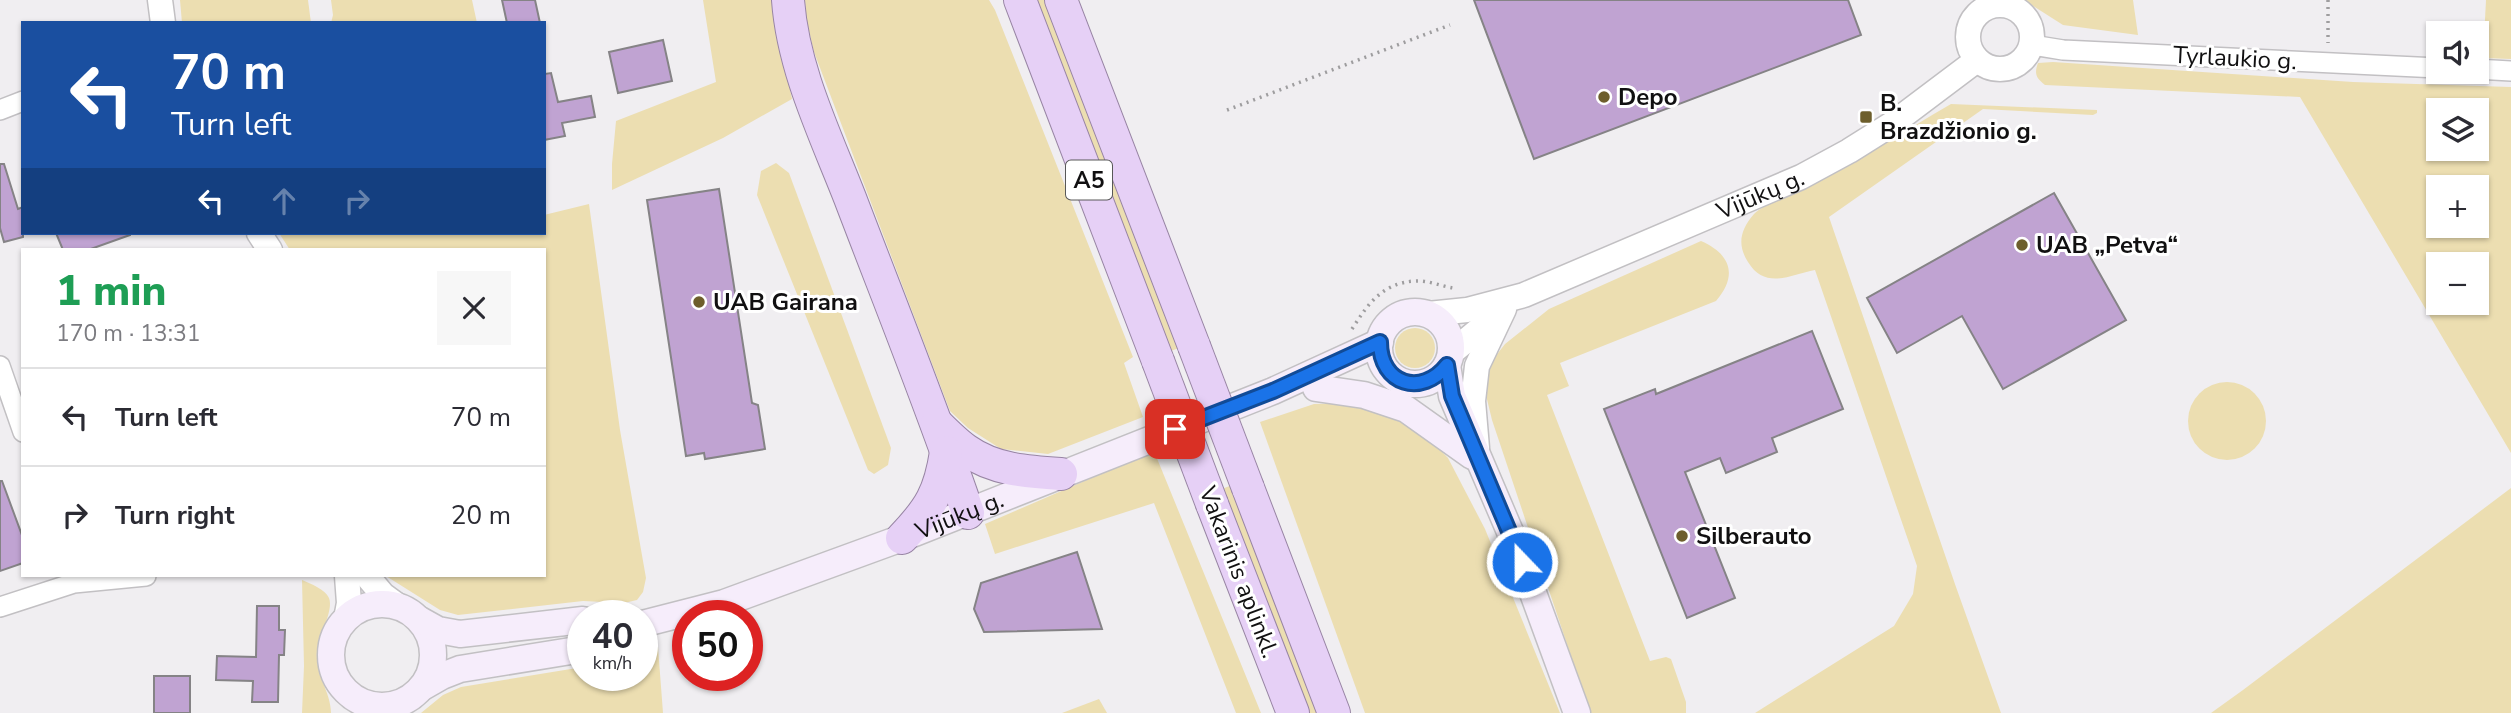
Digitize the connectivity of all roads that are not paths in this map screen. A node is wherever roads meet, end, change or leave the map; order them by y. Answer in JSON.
{"nodes":[{"id":1,"x":160,"y":0,"type":"edge"},
{"id":2,"x":788,"y":0,"type":"edge"},
{"id":3,"x":1020,"y":0,"type":"edge"},
{"id":4,"x":1992,"y":3,"type":"edge"},
{"id":5,"x":1071,"y":9,"type":"edge"},
{"id":6,"x":163,"y":21,"type":"edge"},
{"id":7,"x":2032,"y":45,"type":"junction"},
{"id":8,"x":1977,"y":60,"type":"junction"},
{"id":9,"x":2426,"y":67,"type":"edge"},
{"id":10,"x":2489,"y":70,"type":"edge"},
{"id":11,"x":2511,"y":71,"type":"edge"},
{"id":12,"x":21,"y":103,"type":"edge"},
{"id":13,"x":0,"y":110,"type":"edge"},
{"id":14,"x":1514,"y":302,"type":"junction"},
{"id":15,"x":1428,"y":314,"type":"junction"},
{"id":16,"x":1380,"y":342,"type":"junction"},
{"id":17,"x":1449,"y":359,"type":"junction"},
{"id":18,"x":0,"y":366,"type":"edge"},
{"id":19,"x":1404,"y":381,"type":"junction"},
{"id":20,"x":1316,"y":388,"type":"junction"},
{"id":21,"x":1273,"y":391,"type":"junction"},
{"id":22,"x":21,"y":426,"type":"edge"},
{"id":23,"x":942,"y":438,"type":"junction"},
{"id":24,"x":1477,"y":460,"type":"junction"},
{"id":25,"x":1061,"y":474,"type":"junction"},
{"id":26,"x":968,"y":513,"type":"junction"},
{"id":27,"x":902,"y":538,"type":"junction"},
{"id":28,"x":122,"y":577,"type":"edge"},
{"id":29,"x":347,"y":577,"type":"edge"},
{"id":30,"x":368,"y":577,"type":"edge"},
{"id":31,"x":73,"y":579,"type":"edge"},
{"id":32,"x":398,"y":606,"type":"junction"},
{"id":33,"x":0,"y":607,"type":"edge"},
{"id":34,"x":346,"y":619,"type":"junction"},
{"id":35,"x":420,"y":620,"type":"junction"},
{"id":36,"x":658,"y":620,"type":"edge"},
{"id":37,"x":567,"y":622,"type":"edge"},
{"id":38,"x":567,"y":652,"type":"edge"},
{"id":39,"x":337,"y":679,"type":"junction"},
{"id":40,"x":421,"y":688,"type":"junction"},
{"id":41,"x":387,"y":709,"type":"edge"},
{"id":42,"x":343,"y":713,"type":"edge"},
{"id":43,"x":1293,"y":713,"type":"edge"},
{"id":44,"x":1334,"y":713,"type":"edge"},
{"id":45,"x":1577,"y":713,"type":"edge"}],
"edges":[{"from":1,"to":6,"type":"street"},
{"from":2,"to":23,"type":"highway"},
{"from":3,"to":43,"type":"highway","name":"Vakarinis aplinkl.","number":"A5","bridge":true},
{"from":4,"to":7,"type":"street"},
{"from":4,"to":8,"type":"street"},
{"from":5,"to":44,"type":"highway","name":"Vakarinis aplinkl.","number":"A5","bridge":true},
{"from":7,"to":8,"type":"street"},
{"from":7,"to":9,"type":"street","name":"Tyrlaukio g."},
{"from":8,"to":14,"type":"street","name":"Vijūkų g."},
{"from":10,"to":11,"type":"street"},
{"from":12,"to":13,"type":"street"},
{"from":14,"to":15,"type":"street","name":"Vijūkų g."},
{"from":14,"to":17,"type":"street","name":"Vijūkų g."},
{"from":14,"to":24,"type":"street"},
{"from":15,"to":16,"type":"main road"},
{"from":15,"to":17,"type":"main road"},
{"from":16,"to":19,"type":"main road"},
{"from":16,"to":21,"type":"main road","name":"Vijūkų g."},
{"from":17,"to":19,"type":"main road"},
{"from":17,"to":24,"type":"main road"},
{"from":18,"to":22,"type":"street"},
{"from":19,"to":20,"type":"main road","name":"Vijūkų g."},
{"from":19,"to":24,"type":"main road"},
{"from":20,"to":21,"type":"main road","name":"Vijūkų g."},
{"from":20,"to":24,"type":"main road"},
{"from":21,"to":25,"type":"main road","name":"Vijūkų g."},
{"from":23,"to":25,"type":"highway"},
{"from":23,"to":26,"type":"highway"},
{"from":23,"to":27,"type":"highway"},
{"from":24,"to":45,"type":"main road"},
{"from":25,"to":26,"type":"main road","name":"Vijūkų g."},
{"from":26,"to":27,"type":"main road","name":"Vijūkų g."},
{"from":27,"to":36,"type":"main road","name":"Vijūkų g."},
{"from":28,"to":31,"type":"street"},
{"from":29,"to":34,"type":"street"},
{"from":30,"to":32,"type":"street"},
{"from":31,"to":33,"type":"street"},
{"from":32,"to":34,"type":"main road"},
{"from":32,"to":35,"type":"main road"},
{"from":34,"to":39,"type":"main road"},
{"from":35,"to":37,"type":"main road"},
{"from":35,"to":40,"type":"main road"},
{"from":38,"to":40,"type":"main road"},
{"from":39,"to":41,"type":"main road"},
{"from":39,"to":42,"type":"main road"},
{"from":40,"to":41,"type":"main road"}]}
